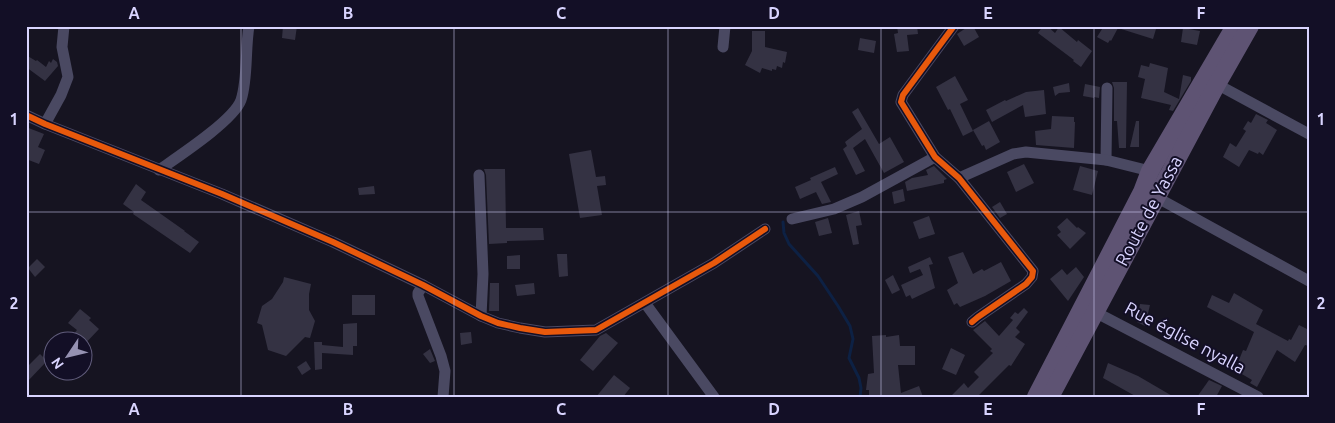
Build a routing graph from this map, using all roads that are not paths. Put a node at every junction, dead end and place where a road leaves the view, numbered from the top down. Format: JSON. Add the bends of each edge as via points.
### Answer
{"nodes":[{"id":1,"x":64,"y":26,"type":"edge"},
{"id":2,"x":249,"y":26,"type":"edge"},
{"id":3,"x":725,"y":26,"type":"edge"},
{"id":4,"x":954,"y":26,"type":"edge"},
{"id":5,"x":1235,"y":26,"type":"edge"},
{"id":6,"x":1250,"y":26,"type":"edge"},
{"id":7,"x":723,"y":47,"type":"dead end"},
{"id":8,"x":1211,"y":81,"type":"junction"},
{"id":9,"x":1107,"y":88,"type":"dead end"},
{"id":10,"x":26,"y":115,"type":"edge"},
{"id":11,"x":45,"y":124,"type":"junction"},
{"id":12,"x":1309,"y":134,"type":"edge"},
{"id":13,"x":935,"y":157,"type":"junction"},
{"id":14,"x":1106,"y":160,"type":"junction"},
{"id":15,"x":160,"y":170,"type":"junction"},
{"id":16,"x":1150,"y":171,"type":"junction"},
{"id":17,"x":479,"y":175,"type":"dead end"},
{"id":18,"x":959,"y":178,"type":"junction"},
{"id":19,"x":1166,"y":178,"type":"junction"},
{"id":20,"x":1156,"y":197,"type":"junction"},
{"id":21,"x":792,"y":219,"type":"dead end"},
{"id":22,"x":765,"y":229,"type":"dead end"},
{"id":23,"x":1309,"y":281,"type":"edge"},
{"id":24,"x":423,"y":285,"type":"junction"},
{"id":25,"x":645,"y":303,"type":"junction"},
{"id":26,"x":1095,"y":312,"type":"junction"},
{"id":27,"x":481,"y":316,"type":"junction"},
{"id":28,"x":972,"y":322,"type":"dead end"},
{"id":29,"x":443,"y":397,"type":"edge"},
{"id":30,"x":714,"y":397,"type":"edge"},
{"id":31,"x":1036,"y":397,"type":"edge"},
{"id":32,"x":1050,"y":397,"type":"edge"},
{"id":33,"x":1258,"y":397,"type":"edge"}],
"edges":[{"from":1,"to":11,"type":"street","via":[[62,47],[68,77]]},
{"from":2,"to":15,"type":"street","via":[[244,88],[235,111]]},
{"from":3,"to":7,"type":"street"},
{"from":4,"to":13,"type":"street","via":[[901,102]]},
{"from":5,"to":8,"type":"main road","name":"Route de Yassa"},
{"from":6,"to":8,"type":"main road","name":"Route de Yassa"},
{"from":8,"to":12,"type":"street"},
{"from":8,"to":16,"type":"main road","name":"Route de Yassa"},
{"from":8,"to":19,"type":"main road","name":"Route de Yassa"},
{"from":9,"to":14,"type":"street"},
{"from":10,"to":11,"type":"street"},
{"from":11,"to":15,"type":"street"},
{"from":13,"to":18,"type":"street"},
{"from":13,"to":21,"type":"street","via":[[862,197],[834,209]]},
{"from":14,"to":16,"type":"street"},
{"from":14,"to":18,"type":"street","via":[[1026,152],[1013,154]]},
{"from":15,"to":24,"type":"street","via":[[324,238]]},
{"from":16,"to":19,"type":"street"},
{"from":16,"to":31,"type":"main road","name":"Route de Yassa"},
{"from":17,"to":27,"type":"street","via":[[483,274]]},
{"from":18,"to":28,"type":"street","via":[[1033,271],[1026,284]]},
{"from":19,"to":20,"type":"main road","name":"Route de Yassa"},
{"from":20,"to":23,"type":"street"},
{"from":20,"to":26,"type":"main road","name":"Route de Yassa"},
{"from":22,"to":25,"type":"street"},
{"from":24,"to":27,"type":"street"},
{"from":24,"to":29,"type":"street","via":[[418,296],[445,371]]},
{"from":25,"to":27,"type":"street","via":[[596,330],[545,332],[498,323]]},
{"from":25,"to":30,"type":"street"},
{"from":26,"to":32,"type":"main road","name":"Route de Yassa"},
{"from":26,"to":33,"type":"street","name":"Rue église nyalla"}]}
